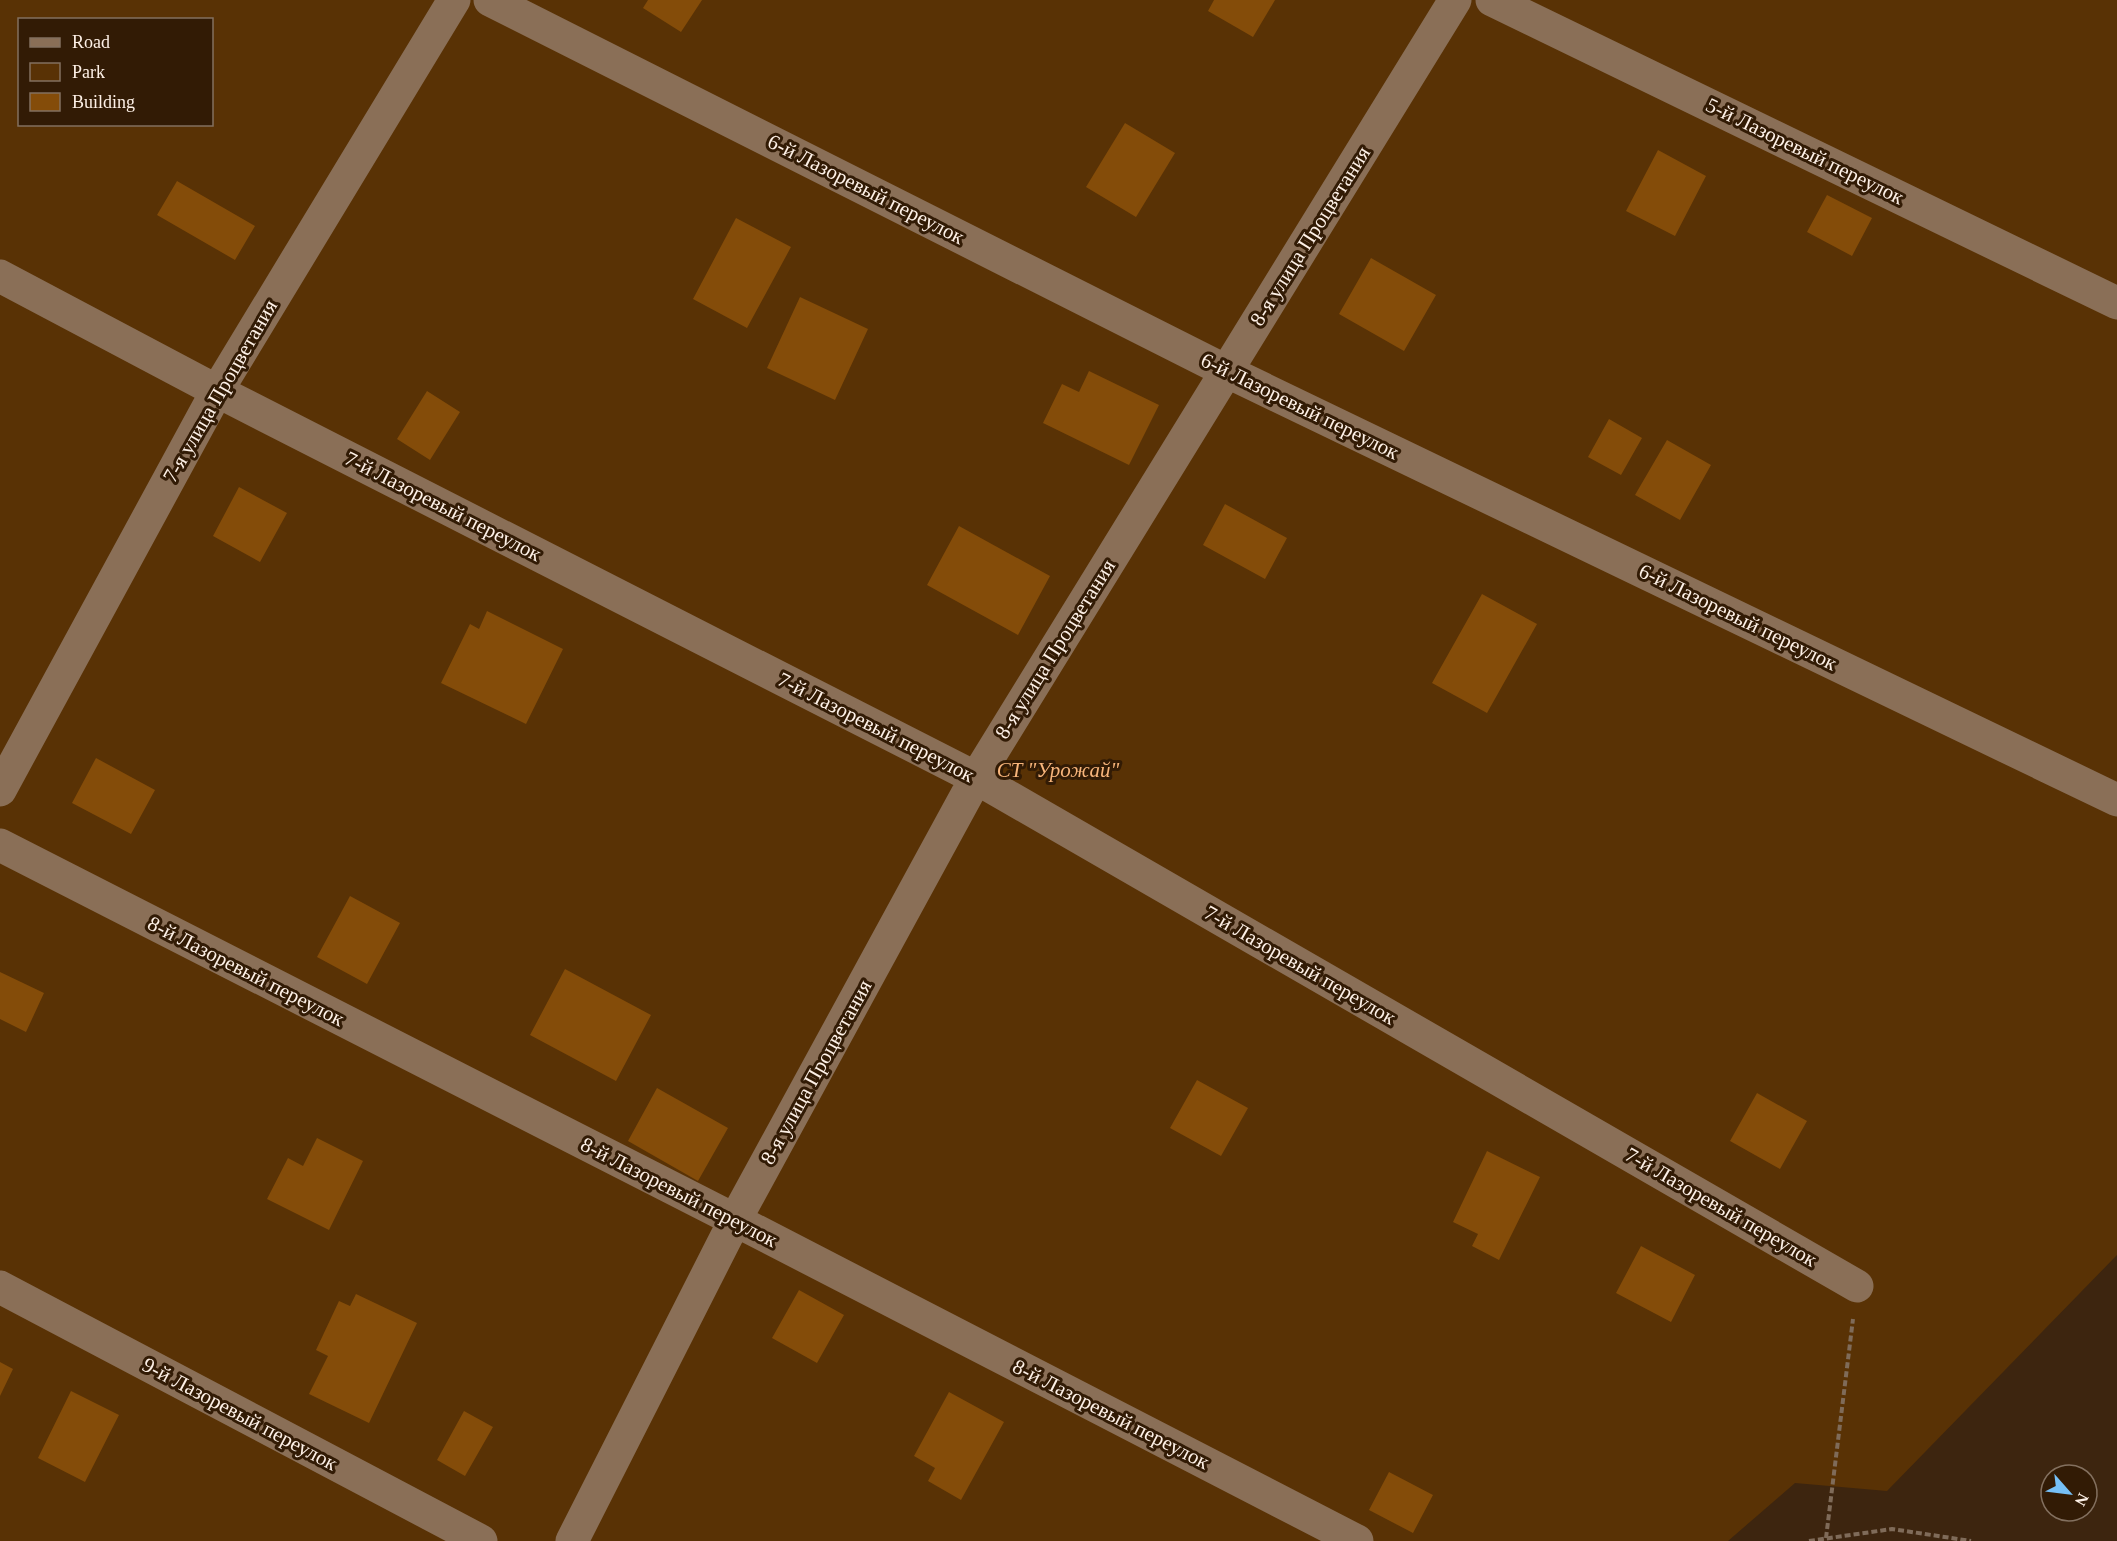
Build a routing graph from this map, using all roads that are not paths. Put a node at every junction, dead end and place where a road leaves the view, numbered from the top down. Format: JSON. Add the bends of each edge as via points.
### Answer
{"nodes":[{"id":1,"x":454,"y":0,"type":"edge"},
{"id":2,"x":490,"y":0,"type":"edge"},
{"id":3,"x":1455,"y":0,"type":"edge"},
{"id":4,"x":1492,"y":0,"type":"edge"},
{"id":5,"x":0,"y":276,"type":"edge"},
{"id":6,"x":2117,"y":303,"type":"edge"},
{"id":7,"x":1226,"y":371,"type":"junction"},
{"id":8,"x":217,"y":391,"type":"junction"},
{"id":9,"x":976,"y":778,"type":"junction"},
{"id":10,"x":0,"y":790,"type":"edge"},
{"id":11,"x":2117,"y":800,"type":"edge"},
{"id":12,"x":0,"y":845,"type":"edge"},
{"id":13,"x":735,"y":1220,"type":"junction"},
{"id":14,"x":1857,"y":1286,"type":"road end"},
{"id":15,"x":0,"y":1287,"type":"edge"},
{"id":16,"x":481,"y":1541,"type":"edge"},
{"id":17,"x":572,"y":1541,"type":"edge"},
{"id":18,"x":1357,"y":1541,"type":"edge"}],
"edges":[{"from":1,"to":8,"type":"lane","name":"7-я улица Процветания"},
{"from":2,"to":7,"type":"lane","name":"6-й Лазоревый переулок"},
{"from":3,"to":7,"type":"lane","name":"8-я улица Процветания"},
{"from":4,"to":6,"type":"lane","name":"5-й Лазоревый переулок"},
{"from":5,"to":8,"type":"lane","name":"7-й Лазоревый переулок"},
{"from":7,"to":9,"type":"lane","name":"8-я улица Процветания"},
{"from":7,"to":11,"type":"lane","name":"6-й Лазоревый переулок"},
{"from":8,"to":9,"type":"lane","name":"7-й Лазоревый переулок"},
{"from":8,"to":10,"type":"lane","name":"7-я улица Процветания"},
{"from":9,"to":13,"type":"lane","name":"8-я улица Процветания"},
{"from":9,"to":14,"type":"lane","name":"7-й Лазоревый переулок"},
{"from":12,"to":13,"type":"lane","name":"8-й Лазоревый переулок"},
{"from":13,"to":17,"type":"lane","name":"8-я улица Процветания"},
{"from":13,"to":18,"type":"lane","name":"8-й Лазоревый переулок"},
{"from":15,"to":16,"type":"lane","name":"9-й Лазоревый переулок"}]}
